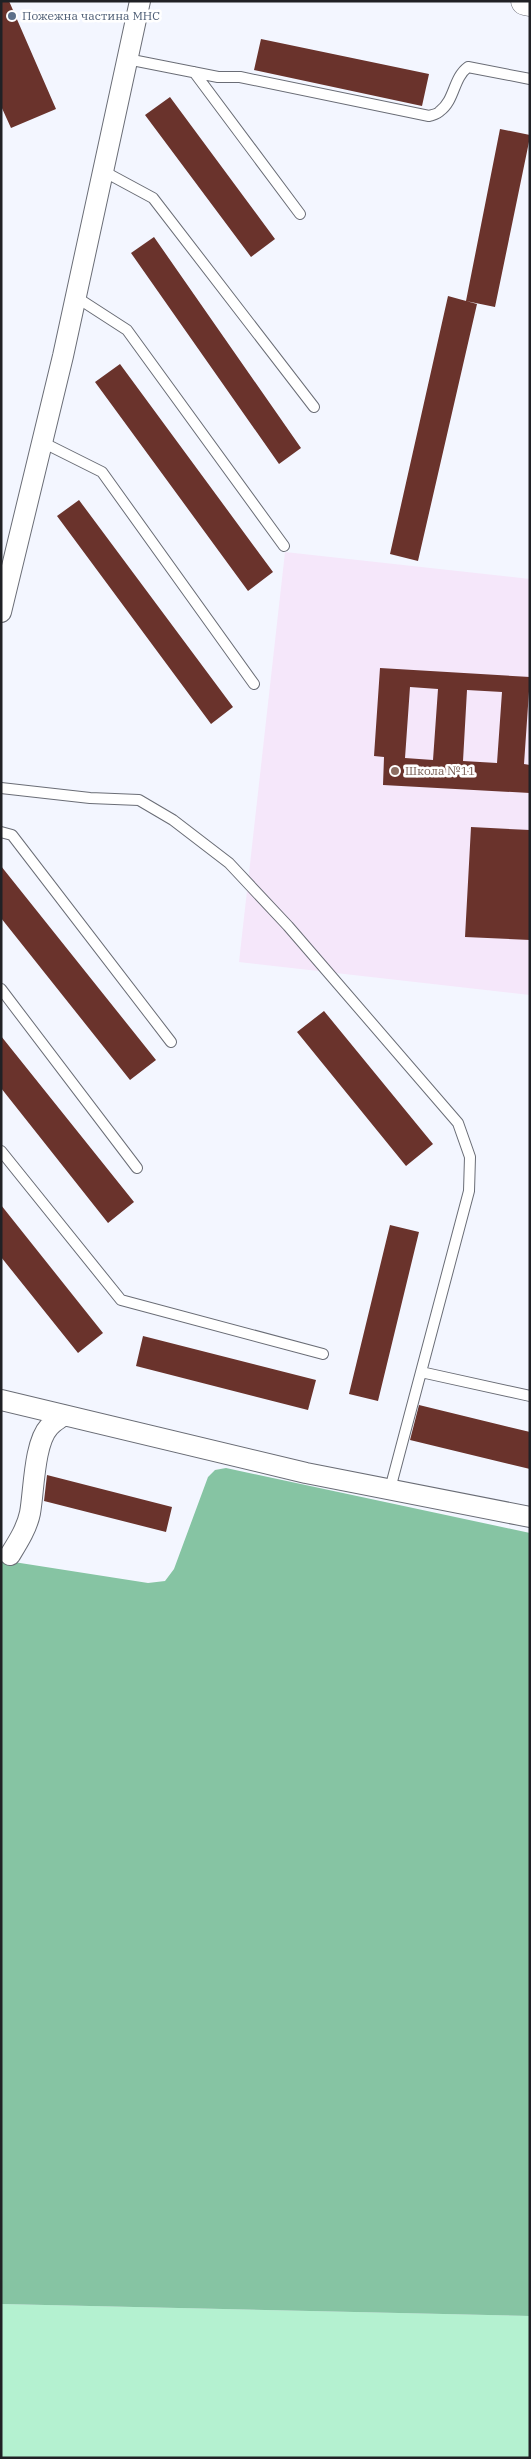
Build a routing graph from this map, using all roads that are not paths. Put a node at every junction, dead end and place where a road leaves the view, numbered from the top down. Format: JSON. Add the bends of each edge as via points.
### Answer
{"nodes":[{"id":1,"x":140,"y":1,"type":"edge"},
{"id":2,"x":525,"y":1,"type":"edge"},
{"id":3,"x":530,"y":2,"type":"edge"},
{"id":4,"x":127,"y":59,"type":"junction"},
{"id":5,"x":194,"y":72,"type":"junction"},
{"id":6,"x":530,"y":78,"type":"edge"},
{"id":7,"x":103,"y":171,"type":"junction"},
{"id":8,"x":300,"y":214,"type":"dead end"},
{"id":9,"x":76,"y":297,"type":"junction"},
{"id":10,"x":314,"y":407,"type":"dead end"},
{"id":11,"x":42,"y":442,"type":"junction"},
{"id":12,"x":284,"y":546,"type":"dead end"},
{"id":13,"x":1,"y":612,"type":"edge"},
{"id":14,"x":254,"y":684,"type":"dead end"},
{"id":15,"x":1,"y":788,"type":"edge"},
{"id":16,"x":1,"y":832,"type":"edge"},
{"id":17,"x":1,"y":990,"type":"edge"},
{"id":18,"x":171,"y":1042,"type":"dead end"},
{"id":19,"x":1,"y":1151,"type":"edge"},
{"id":20,"x":137,"y":1168,"type":"dead end"},
{"id":21,"x":323,"y":1354,"type":"dead end"},
{"id":22,"x":421,"y":1372,"type":"junction"},
{"id":23,"x":530,"y":1396,"type":"edge"},
{"id":24,"x":1,"y":1400,"type":"edge"},
{"id":25,"x":64,"y":1415,"type":"junction"},
{"id":26,"x":390,"y":1490,"type":"junction"},
{"id":27,"x":530,"y":1517,"type":"edge"},
{"id":28,"x":10,"y":1555,"type":"dead end"}],
"edges":[{"from":1,"to":4,"type":"street"},
{"from":2,"to":3,"type":"street"},
{"from":4,"to":5,"type":"lane"},
{"from":4,"to":7,"type":"street"},
{"from":5,"to":6,"type":"lane","via":[[240,77],[429,116],[441,112],[460,73],[468,67]]},
{"from":5,"to":8,"type":"lane"},
{"from":7,"to":9,"type":"street"},
{"from":7,"to":10,"type":"lane","via":[[153,198]]},
{"from":9,"to":11,"type":"street"},
{"from":9,"to":12,"type":"lane","via":[[127,330]]},
{"from":11,"to":13,"type":"street"},
{"from":11,"to":14,"type":"lane","via":[[102,472]]},
{"from":15,"to":22,"type":"lane","via":[[139,800],[173,820],[230,863],[458,1123],[470,1157],[469,1191]]},
{"from":16,"to":18,"type":"lane","via":[[12,835]]},
{"from":17,"to":20,"type":"lane"},
{"from":19,"to":21,"type":"lane","via":[[121,1300]]},
{"from":22,"to":23,"type":"lane"},
{"from":22,"to":26,"type":"lane"},
{"from":24,"to":25,"type":"street"},
{"from":25,"to":26,"type":"street"},
{"from":25,"to":28,"type":"street","via":[[49,1426],[43,1436],[30,1514]]},
{"from":26,"to":27,"type":"street"}]}
